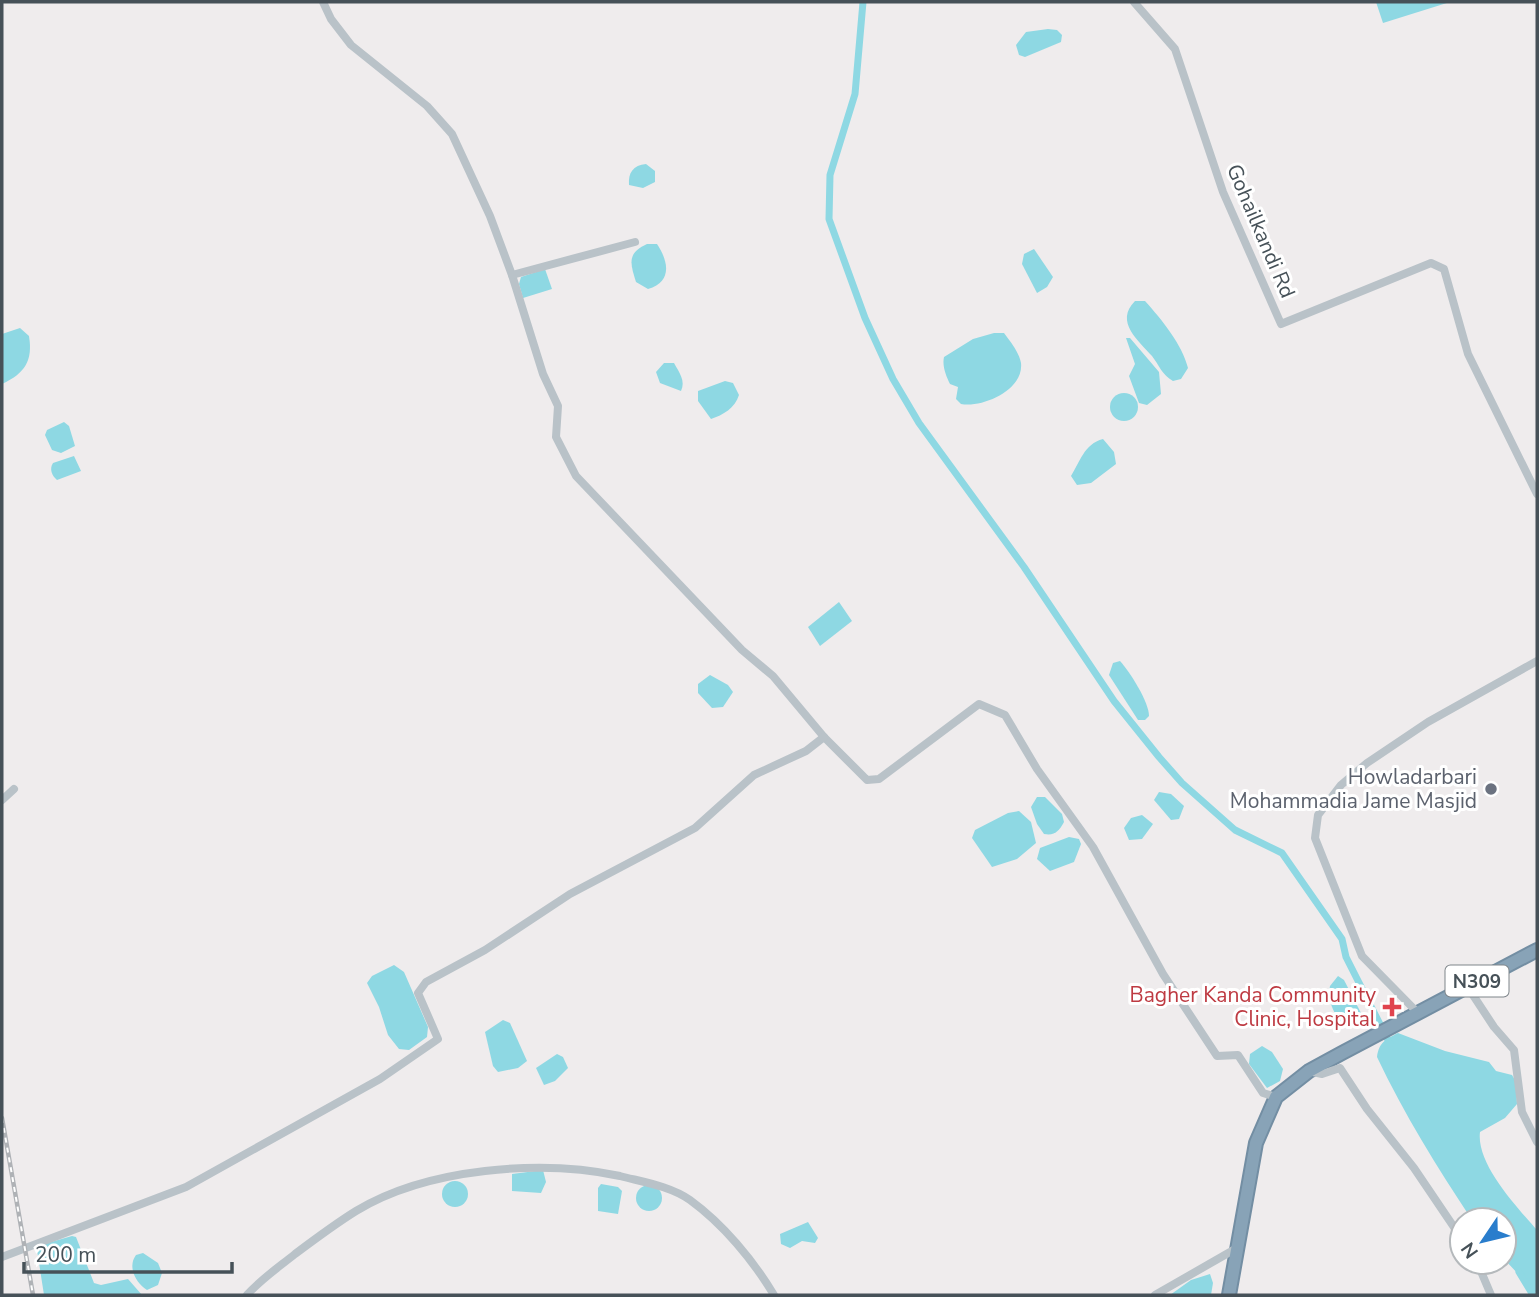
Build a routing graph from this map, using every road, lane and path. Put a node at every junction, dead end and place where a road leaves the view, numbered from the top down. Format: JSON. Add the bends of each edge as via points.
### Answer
{"nodes":[{"id":1,"x":323,"y":2,"type":"edge"},
{"id":2,"x":1134,"y":2,"type":"edge"},
{"id":3,"x":635,"y":242,"type":"dead end"},
{"id":4,"x":512,"y":275,"type":"junction"},
{"id":5,"x":1537,"y":494,"type":"edge"},
{"id":6,"x":1537,"y":661,"type":"edge"},
{"id":7,"x":824,"y":737,"type":"junction"},
{"id":8,"x":14,"y":789,"type":"dead end"},
{"id":9,"x":2,"y":800,"type":"edge"},
{"id":10,"x":1537,"y":950,"type":"edge"},
{"id":11,"x":1467,"y":986,"type":"junction"},
{"id":12,"x":1417,"y":1012,"type":"junction"},
{"id":13,"x":1309,"y":1071,"type":"junction"},
{"id":14,"x":1276,"y":1097,"type":"junction"},
{"id":15,"x":1537,"y":1142,"type":"edge"},
{"id":16,"x":1448,"y":1219,"type":"edge"},
{"id":17,"x":1237,"y":1248,"type":"junction"},
{"id":18,"x":2,"y":1257,"type":"edge"},
{"id":19,"x":1482,"y":1276,"type":"edge"},
{"id":20,"x":247,"y":1295,"type":"edge"},
{"id":21,"x":774,"y":1295,"type":"edge"},
{"id":22,"x":1154,"y":1295,"type":"edge"},
{"id":23,"x":1229,"y":1295,"type":"edge"},
{"id":24,"x":1491,"y":1295,"type":"edge"}],
"edges":[{"from":1,"to":4,"type":"street","via":[[351,45],[427,106],[452,134]]},
{"from":2,"to":5,"type":"street","name":"Gohailkandi Rd","via":[[1175,49],[1223,192],[1281,324],[1431,262],[1444,269],[1468,354]]},
{"from":3,"to":4,"type":"street"},
{"from":4,"to":7,"type":"street","via":[[543,374],[558,406],[556,437],[576,476],[742,650],[773,676]]},
{"from":6,"to":12,"type":"street","via":[[1428,722],[1367,763],[1341,785],[1318,815],[1315,838],[1362,956]]},
{"from":7,"to":14,"type":"street","via":[[871,781],[979,704],[1005,715],[1093,847],[1195,1025],[1217,1056],[1238,1055],[1263,1093]]},
{"from":7,"to":18,"type":"street","via":[[806,751],[754,775],[695,828],[570,894],[426,982],[418,993],[438,1039],[380,1079],[187,1187]]},
{"from":8,"to":9,"type":"street"},
{"from":10,"to":11,"type":"highway","number":"N309"},
{"from":11,"to":12,"type":"highway","number":"N309"},
{"from":11,"to":15,"type":"street","via":[[1514,1050],[1522,1112]]},
{"from":12,"to":13,"type":"highway"},
{"from":13,"to":14,"type":"highway"},
{"from":13,"to":16,"type":"street","via":[[1322,1074],[1340,1068]]},
{"from":14,"to":17,"type":"highway","via":[[1256,1143]]},
{"from":17,"to":22,"type":"street"},
{"from":17,"to":23,"type":"highway"},
{"from":19,"to":24,"type":"street"},
{"from":20,"to":21,"type":"street","via":[[307,1245],[358,1210],[390,1195],[475,1172],[544,1166],[654,1184],[689,1200],[757,1266]]}]}
